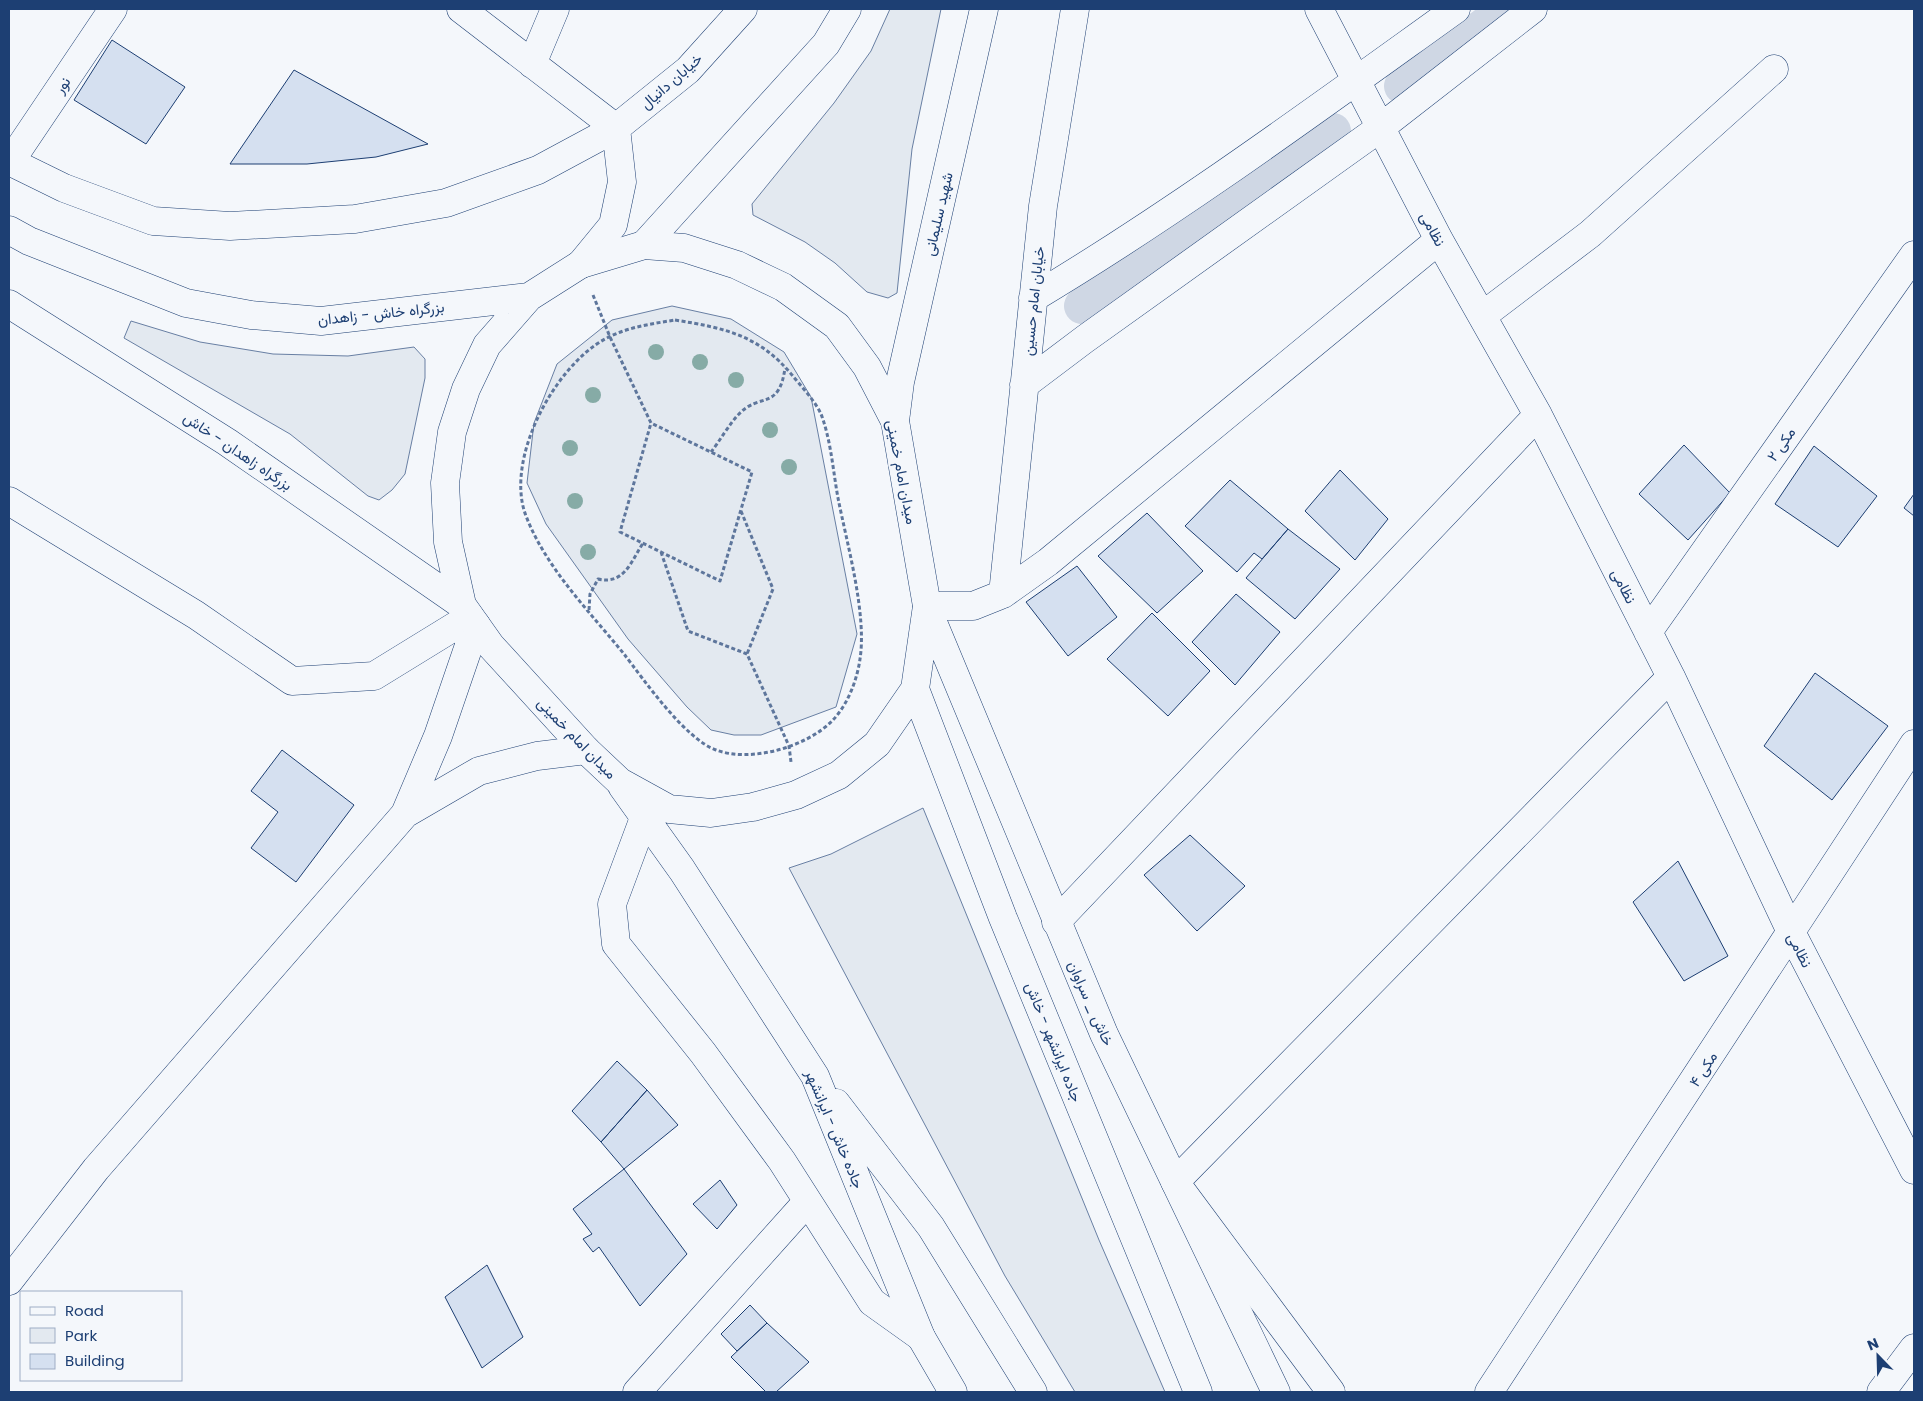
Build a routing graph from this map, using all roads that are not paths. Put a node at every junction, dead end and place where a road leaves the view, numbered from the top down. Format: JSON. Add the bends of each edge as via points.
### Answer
{"nodes":[{"id":1,"x":113,"y":9,"type":"edge"},
{"id":2,"x":462,"y":9,"type":"edge"},
{"id":3,"x":555,"y":9,"type":"edge"},
{"id":4,"x":743,"y":9,"type":"edge"},
{"id":5,"x":847,"y":9,"type":"edge"},
{"id":6,"x":984,"y":9,"type":"edge"},
{"id":7,"x":1075,"y":9,"type":"edge"},
{"id":8,"x":1319,"y":9,"type":"edge"},
{"id":9,"x":1456,"y":9,"type":"edge"},
{"id":10,"x":1533,"y":9,"type":"edge"},
{"id":11,"x":532,"y":64,"type":"junction"},
{"id":12,"x":1774,"y":69,"type":"dead end"},
{"id":13,"x":1356,"y":81,"type":"junction"},
{"id":14,"x":616,"y":128,"type":"junction"},
{"id":15,"x":1380,"y":128,"type":"junction"},
{"id":16,"x":9,"y":161,"type":"edge"},
{"id":17,"x":9,"y":230,"type":"edge"},
{"id":18,"x":1439,"y":240,"type":"junction"},
{"id":19,"x":644,"y":245,"type":"junction"},
{"id":20,"x":1914,"y":255,"type":"edge"},
{"id":21,"x":581,"y":264,"type":"junction"},
{"id":22,"x":529,"y":298,"type":"junction"},
{"id":23,"x":1033,"y":298,"type":"junction"},
{"id":24,"x":9,"y":304,"type":"edge"},
{"id":25,"x":1482,"y":316,"type":"junction"},
{"id":26,"x":1024,"y":385,"type":"junction"},
{"id":27,"x":1538,"y":415,"type":"junction"},
{"id":28,"x":895,"y":420,"type":"junction"},
{"id":29,"x":9,"y":501,"type":"edge"},
{"id":30,"x":1003,"y":594,"type":"junction"},
{"id":31,"x":927,"y":606,"type":"junction"},
{"id":32,"x":469,"y":616,"type":"junction"},
{"id":33,"x":1648,"y":632,"type":"junction"},
{"id":34,"x":1671,"y":677,"type":"junction"},
{"id":35,"x":914,"y":689,"type":"junction"},
{"id":36,"x":1914,"y":744,"type":"edge"},
{"id":37,"x":586,"y":750,"type":"junction"},
{"id":38,"x":620,"y":782,"type":"junction"},
{"id":39,"x":405,"y":814,"type":"junction"},
{"id":40,"x":644,"y":818,"type":"junction"},
{"id":41,"x":1056,"y":922,"type":"junction"},
{"id":42,"x":1792,"y":934,"type":"junction"},
{"id":43,"x":815,"y":1076,"type":"junction"},
{"id":44,"x":1914,"y":1170,"type":"edge"},
{"id":45,"x":1175,"y":1182,"type":"junction"},
{"id":46,"x":807,"y":1202,"type":"junction"},
{"id":47,"x":9,"y":1281,"type":"edge"},
{"id":48,"x":922,"y":1337,"type":"junction"},
{"id":49,"x":1914,"y":1348,"type":"edge"},
{"id":50,"x":637,"y":1392,"type":"edge"},
{"id":51,"x":953,"y":1392,"type":"edge"},
{"id":52,"x":1033,"y":1392,"type":"edge"},
{"id":53,"x":1198,"y":1392,"type":"edge"},
{"id":54,"x":1276,"y":1392,"type":"edge"},
{"id":55,"x":1331,"y":1392,"type":"edge"},
{"id":56,"x":1489,"y":1392,"type":"edge"},
{"id":57,"x":1881,"y":1392,"type":"edge"}],
"edges":[{"from":1,"to":16,"type":"main road","name":"نور"},
{"from":2,"to":11,"type":"main road"},
{"from":3,"to":11,"type":"main road"},
{"from":4,"to":14,"type":"main road","name":"خیابان دانیال","via":[[688,70]]},
{"from":5,"to":19,"type":"main road","via":[[826,44]]},
{"from":6,"to":28,"type":"main road","name":"شهید سلیمانی","via":[[900,382]]},
{"from":7,"to":23,"type":"main road","name":"خیابان امام حسین","via":[[1043,206]]},
{"from":8,"to":13,"type":"main road","name":"نظامی"},
{"from":9,"to":13,"type":"main road"},
{"from":10,"to":15,"type":"main road"},
{"from":11,"to":14,"type":"main road"},
{"from":12,"to":25,"type":"main road","via":[[1590,234]]},
{"from":13,"to":15,"type":"main road","name":"نظامی"},
{"from":13,"to":23,"type":"main road","via":[[1098,259]]},
{"from":14,"to":16,"type":"main road","name":"خیابان دانیال","via":[[538,170],[446,203],[355,219],[230,226],[153,221],[64,188]]},
{"from":14,"to":21,"type":"main road","via":[[622,182],[613,225]]},
{"from":15,"to":18,"type":"main road","name":"نظامی"},
{"from":15,"to":26,"type":"main road"},
{"from":17,"to":22,"type":"main road","name":"بزرگراه خاش - زاهدان","via":[[186,303],[251,315],[321,321]]},
{"from":18,"to":25,"type":"main road","name":"نظامی"},
{"from":18,"to":30,"type":"main road","via":[[1048,562]]},
{"from":19,"to":21,"type":"main road","name":"میدان امام خمینی"},
{"from":19,"to":28,"type":"main road","name":"میدان امام خمینی","via":[[684,248],[737,265],[783,287],[837,326],[867,367]]},
{"from":20,"to":33,"type":"main road","name":"مکی ۲"},
{"from":21,"to":22,"type":"main road","name":"میدان امام خمینی"},
{"from":22,"to":32,"type":"main road","name":"میدان امام خمینی","via":[[487,345],[466,389],[452,432],[445,483],[448,542]]},
{"from":23,"to":26,"type":"main road","name":"خیابان امام حسین"},
{"from":24,"to":32,"type":"main road","name":"بزرگراه زاهدان - خاش","via":[[227,442]]},
{"from":25,"to":27,"type":"main road","name":"نظامی"},
{"from":26,"to":30,"type":"main road","name":"خیابان امام حسین"},
{"from":27,"to":33,"type":"main road","name":"نظامی"},
{"from":27,"to":41,"type":"main road"},
{"from":28,"to":31,"type":"main road","name":"میدان امام خمینی"},
{"from":29,"to":32,"type":"main road","via":[[196,615],[292,681],[374,676]]},
{"from":30,"to":31,"type":"main road","via":[[973,606]]},
{"from":31,"to":35,"type":"main road","name":"میدان امام خمینی"},
{"from":31,"to":41,"type":"main road","name":"خاش _ سراوان"},
{"from":32,"to":37,"type":"main road","name":"میدان امام خمینی","via":[[491,646]]},
{"from":32,"to":39,"type":"main road","via":[[438,736]]},
{"from":33,"to":34,"type":"main road","name":"نظامی"},
{"from":34,"to":42,"type":"main road","name":"نظامی"},
{"from":34,"to":45,"type":"main road"},
{"from":35,"to":38,"type":"main road","name":"میدان امام خمینی","via":[[877,744],[839,775],[796,795],[753,807],[711,813],[669,809]]},
{"from":35,"to":53,"type":"main road","name":"جاده ایرانشهر - خاش","via":[[1003,918]]},
{"from":36,"to":42,"type":"main road","name":"مکی ۴"},
{"from":37,"to":38,"type":"main road","name":"میدان امام خمینی"},
{"from":37,"to":39,"type":"main road","via":[[537,756],[479,771]]},
{"from":38,"to":40,"type":"main road","name":"جاده خاش - ایرانشهر"},
{"from":39,"to":47,"type":"main road","via":[[96,1169]]},
{"from":40,"to":43,"type":"main road","name":"جاده خاش - ایرانشهر","via":[[682,870]]},
{"from":40,"to":46,"type":"main road","via":[[612,904],[616,944],[703,1053],[782,1161]]},
{"from":41,"to":45,"type":"main road","name":"خاش _ سراوان","via":[[1104,1034]]},
{"from":42,"to":44,"type":"main road","name":"نظامی"},
{"from":42,"to":56,"type":"main road","name":"مکی ۴"},
{"from":43,"to":48,"type":"main road","name":"جاده خاش - ایرانشهر"},
{"from":43,"to":52,"type":"main road","via":[[931,1227]]},
{"from":45,"to":54,"type":"main road","name":"خاش _ سراوان"},
{"from":45,"to":55,"type":"main road"},
{"from":46,"to":48,"type":"main road","via":[[872,1302]]},
{"from":46,"to":50,"type":"main road"},
{"from":48,"to":51,"type":"main road","name":"جاده خاش - ایرانشهر"},
{"from":49,"to":57,"type":"main road"}]}
